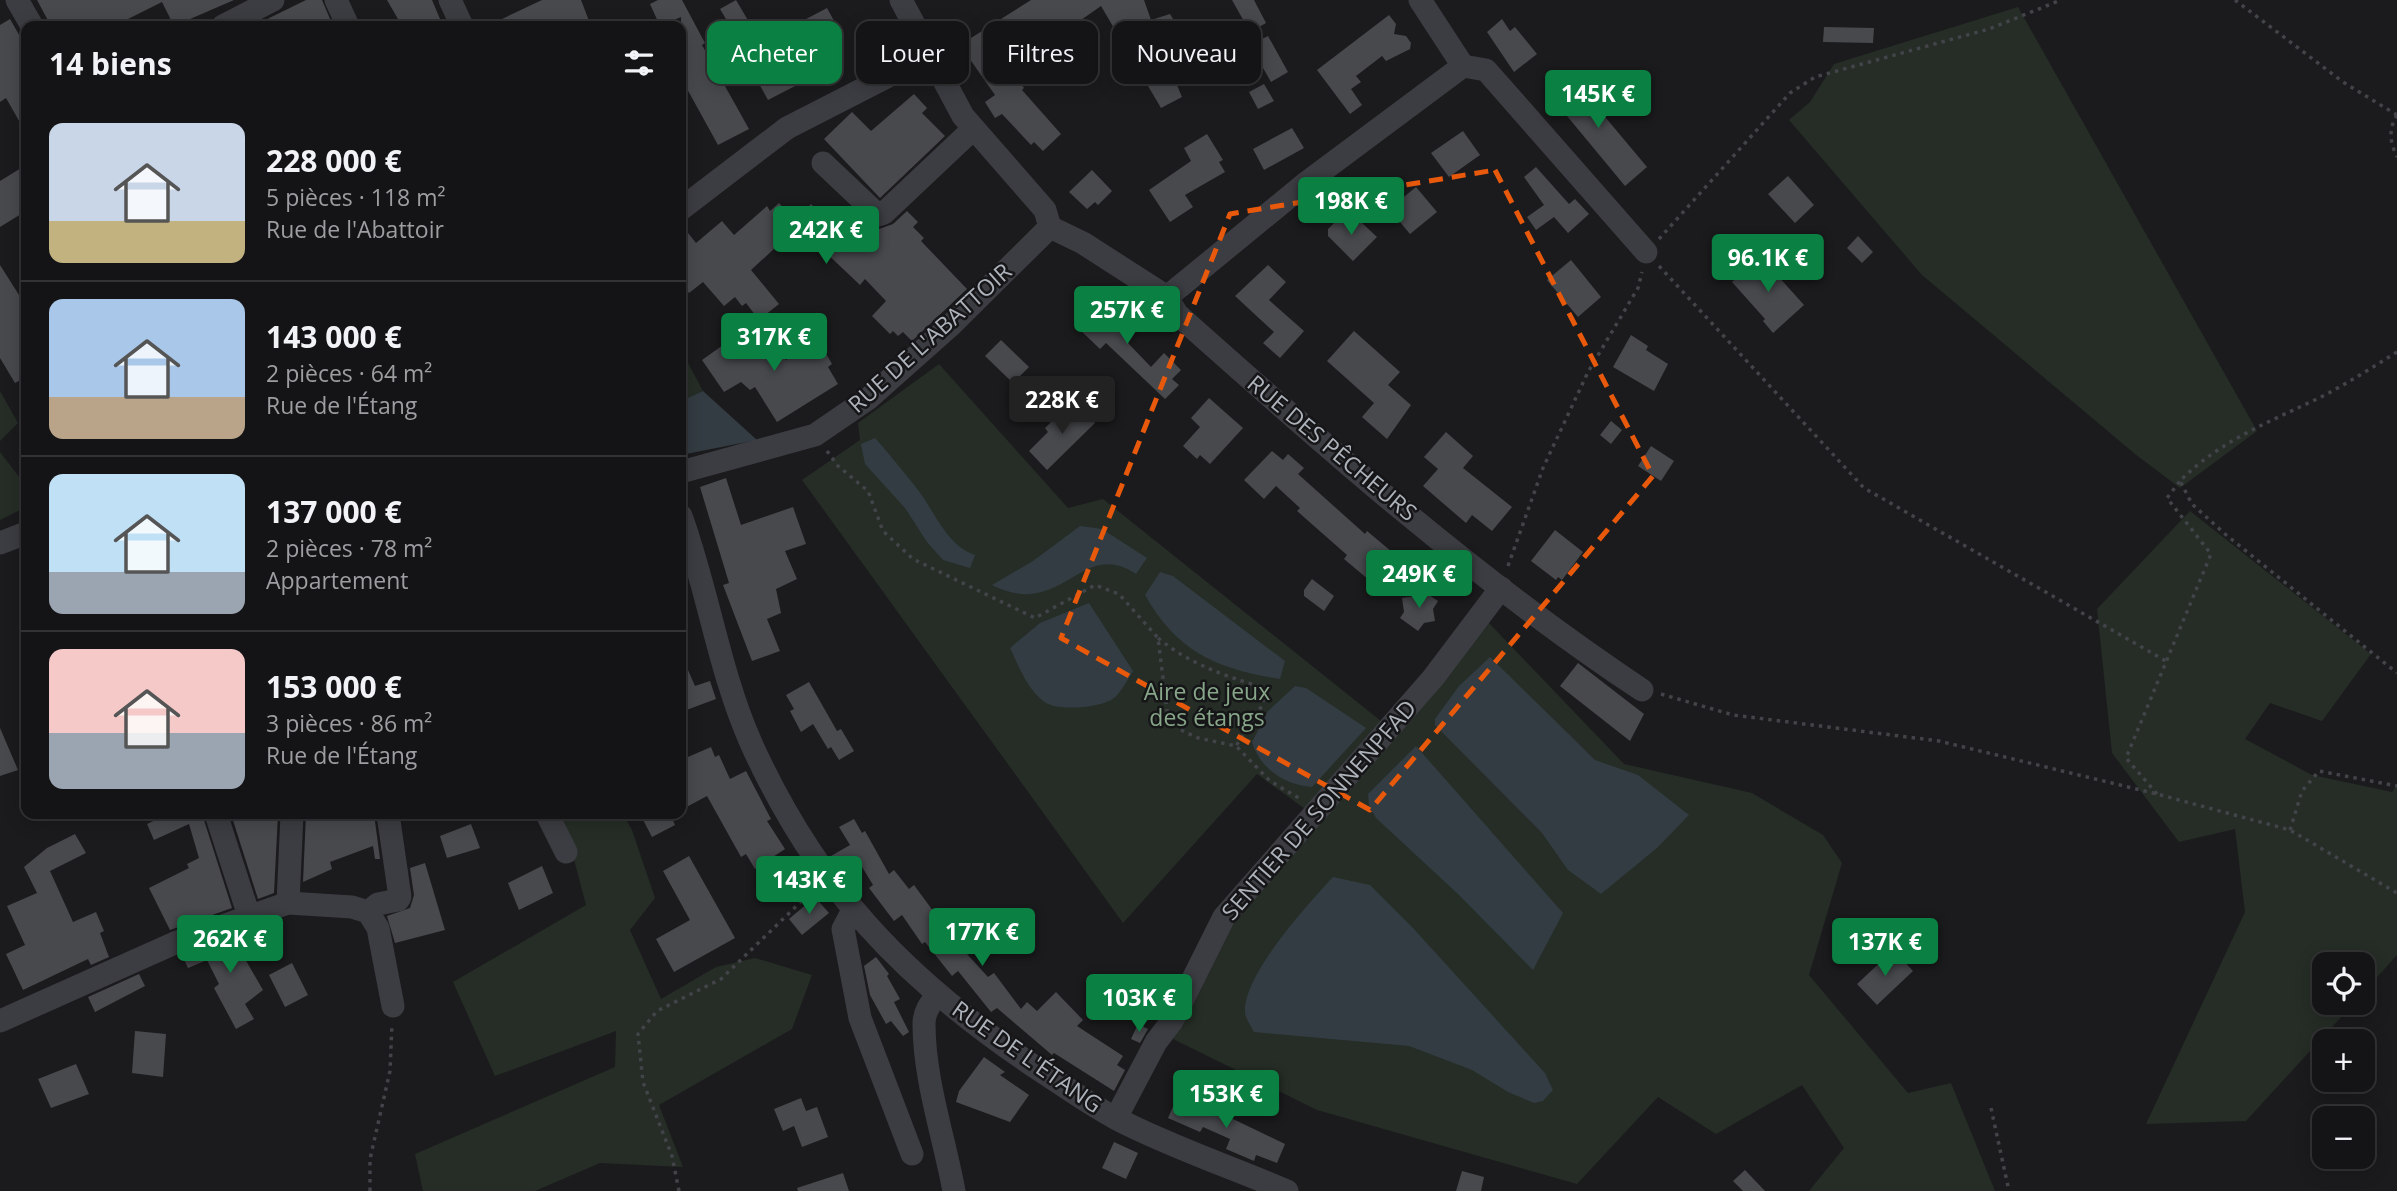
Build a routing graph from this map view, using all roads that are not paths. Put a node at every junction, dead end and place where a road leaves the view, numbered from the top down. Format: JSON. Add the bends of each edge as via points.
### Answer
{"nodes":[{"id":1,"x":18,"y":0,"type":"edge"},
{"id":2,"x":273,"y":0,"type":"edge"},
{"id":3,"x":336,"y":0,"type":"edge"},
{"id":4,"x":450,"y":0,"type":"edge"},
{"id":5,"x":901,"y":0,"type":"edge"},
{"id":6,"x":1420,"y":0,"type":"edge"},
{"id":7,"x":29,"y":21,"type":"edge"},
{"id":8,"x":233,"y":21,"type":"edge"},
{"id":9,"x":346,"y":21,"type":"edge"},
{"id":10,"x":460,"y":21,"type":"edge"},
{"id":11,"x":912,"y":21,"type":"edge"},
{"id":12,"x":1463,"y":66,"type":"junction"},
{"id":13,"x":869,"y":84,"type":"edge"},
{"id":14,"x":947,"y":84,"type":"edge"},
{"id":15,"x":972,"y":130,"type":"junction"},
{"id":16,"x":823,"y":163,"type":"dead end"},
{"id":17,"x":686,"y":205,"type":"edge"},
{"id":18,"x":1050,"y":227,"type":"junction"},
{"id":19,"x":1646,"y":252,"type":"road end"},
{"id":20,"x":1167,"y":297,"type":"junction"},
{"id":21,"x":686,"y":471,"type":"edge"},
{"id":22,"x":21,"y":535,"type":"edge"},
{"id":23,"x":0,"y":542,"type":"edge"},
{"id":24,"x":687,"y":549,"type":"edge"},
{"id":25,"x":1501,"y":588,"type":"junction"},
{"id":26,"x":1642,"y":690,"type":"road end"},
{"id":27,"x":218,"y":819,"type":"edge"},
{"id":28,"x":292,"y":819,"type":"edge"},
{"id":29,"x":389,"y":819,"type":"edge"},
{"id":30,"x":550,"y":819,"type":"edge"},
{"id":31,"x":566,"y":852,"type":"dead end"},
{"id":32,"x":288,"y":903,"type":"junction"},
{"id":33,"x":853,"y":910,"type":"junction"},
{"id":34,"x":368,"y":912,"type":"junction"},
{"id":35,"x":249,"y":916,"type":"junction"},
{"id":36,"x":937,"y":995,"type":"junction"},
{"id":37,"x":393,"y":1006,"type":"road end"},
{"id":38,"x":0,"y":1021,"type":"edge"},
{"id":39,"x":1116,"y":1118,"type":"junction"},
{"id":40,"x":912,"y":1154,"type":"dead end"},
{"id":41,"x":954,"y":1191,"type":"edge"},
{"id":42,"x":1287,"y":1191,"type":"edge"}],
"edges":[{"from":1,"to":7,"type":"street"},
{"from":2,"to":8,"type":"street"},
{"from":3,"to":9,"type":"street"},
{"from":4,"to":10,"type":"street"},
{"from":5,"to":11,"type":"street"},
{"from":6,"to":12,"type":"street"},
{"from":12,"to":19,"type":"street","via":[[1486,70]]},
{"from":12,"to":20,"type":"street","via":[[1306,183]]},
{"from":13,"to":17,"type":"street","via":[[810,113]]},
{"from":14,"to":15,"type":"street"},
{"from":15,"to":16,"type":"street","via":[[878,215]]},
{"from":15,"to":18,"type":"street","via":[[1045,210]]},
{"from":18,"to":20,"type":"street","name":"RUE DES PÊCHEURS"},
{"from":18,"to":21,"type":"street","name":"RUE DE L'ABATTOIR","via":[[900,371],[815,435]]},
{"from":20,"to":25,"type":"street","name":"RUE DES PÊCHEURS","via":[[1177,314],[1237,368]]},
{"from":22,"to":23,"type":"street"},
{"from":24,"to":33,"type":"street","name":"RUE DE L'ÉTANG","via":[[751,743],[826,877]]},
{"from":25,"to":26,"type":"street","name":"RUE DES PÊCHEURS"},
{"from":25,"to":39,"type":"street","name":"SENTIER DE SONNENPFAD","via":[[1433,678],[1224,917]]},
{"from":27,"to":35,"type":"street"},
{"from":28,"to":32,"type":"street"},
{"from":29,"to":34,"type":"street","via":[[400,897]]},
{"from":30,"to":31,"type":"street"},
{"from":32,"to":34,"type":"street"},
{"from":32,"to":35,"type":"street"},
{"from":33,"to":36,"type":"street","name":"RUE DE L'ÉTANG"},
{"from":33,"to":40,"type":"street","via":[[843,929],[860,1018]]},
{"from":34,"to":37,"type":"street","via":[[377,928]]},
{"from":35,"to":38,"type":"street","via":[[177,942]]},
{"from":36,"to":39,"type":"street","name":"RUE DE L'ÉTANG","via":[[1005,1047]]},
{"from":36,"to":41,"type":"street","via":[[924,1022]]},
{"from":39,"to":42,"type":"street","name":"RUE DE L'ÉTANG"}]}
